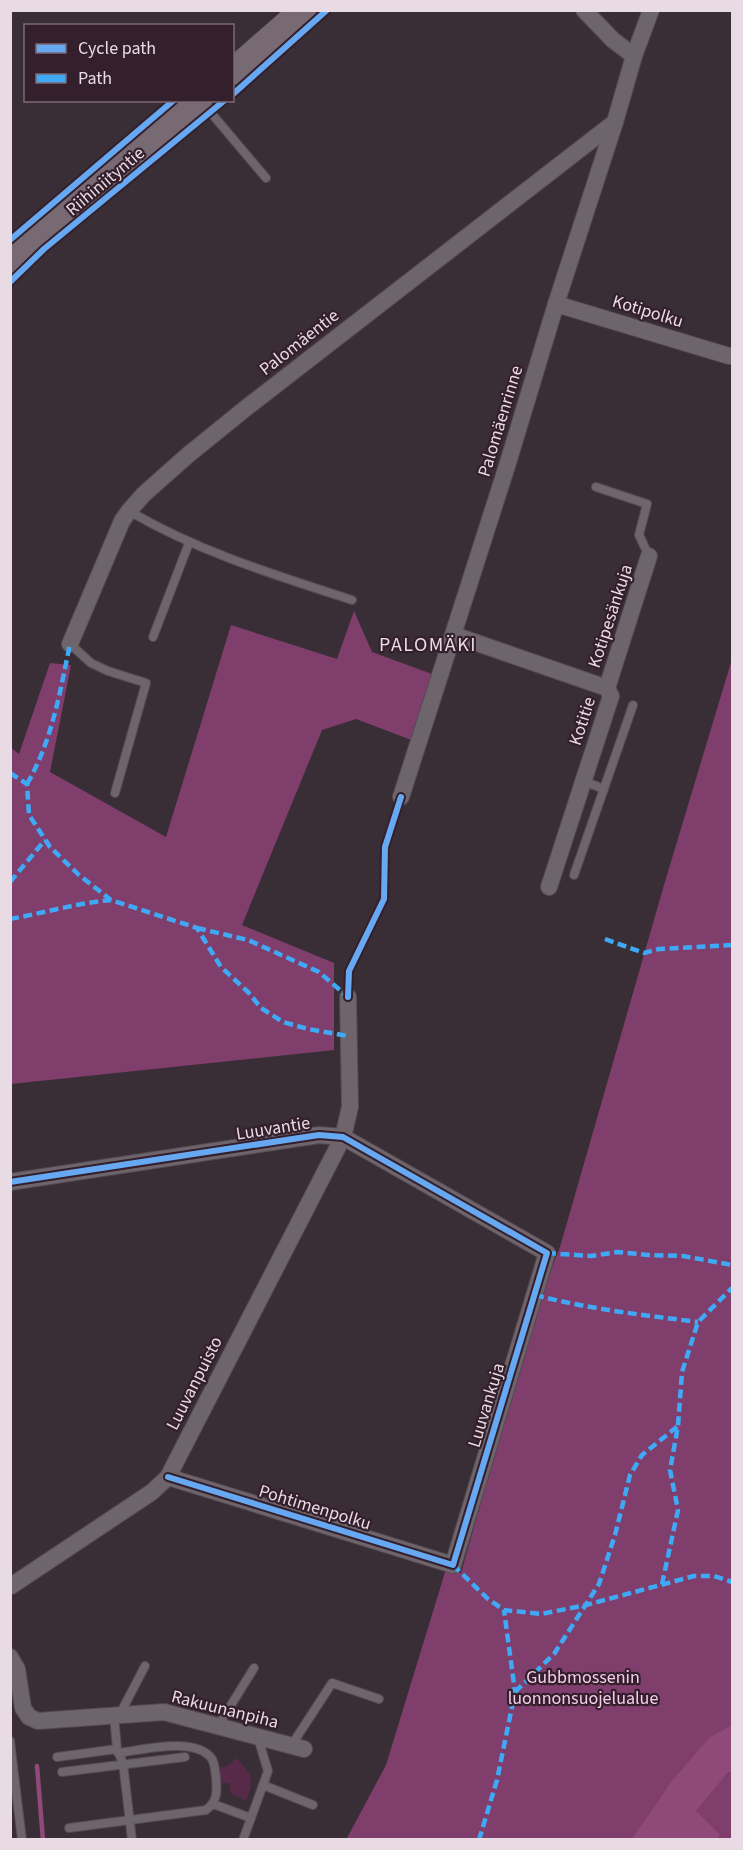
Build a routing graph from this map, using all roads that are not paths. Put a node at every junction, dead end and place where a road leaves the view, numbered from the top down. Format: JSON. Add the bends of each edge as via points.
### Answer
{"nodes":[{"id":1,"x":584,"y":10,"type":"edge"},
{"id":2,"x":651,"y":10,"type":"edge"},
{"id":3,"x":298,"y":12,"type":"edge"},
{"id":4,"x":634,"y":56,"type":"junction"},
{"id":5,"x":234,"y":70,"type":"edge"},
{"id":6,"x":198,"y":102,"type":"edge"},
{"id":7,"x":202,"y":102,"type":"edge"},
{"id":8,"x":615,"y":122,"type":"junction"},
{"id":9,"x":266,"y":177,"type":"dead end"},
{"id":10,"x":10,"y":262,"type":"edge"},
{"id":11,"x":556,"y":304,"type":"junction"},
{"id":12,"x":729,"y":356,"type":"dead end"},
{"id":13,"x":596,"y":487,"type":"dead end"},
{"id":14,"x":129,"y":511,"type":"junction"},
{"id":15,"x":189,"y":543,"type":"junction"},
{"id":16,"x":649,"y":556,"type":"joint"},
{"id":17,"x":352,"y":600,"type":"dead end"},
{"id":18,"x":454,"y":635,"type":"junction"},
{"id":19,"x":153,"y":637,"type":"dead end"},
{"id":20,"x":70,"y":644,"type":"joint"},
{"id":21,"x":607,"y":688,"type":"junction"},
{"id":22,"x":633,"y":705,"type":"dead end"},
{"id":23,"x":583,"y":781,"type":"junction"},
{"id":24,"x":604,"y":789,"type":"junction"},
{"id":25,"x":115,"y":793,"type":"dead end"},
{"id":26,"x":401,"y":797,"type":"dead end"},
{"id":27,"x":574,"y":875,"type":"dead end"},
{"id":28,"x":549,"y":888,"type":"dead end"},
{"id":29,"x":348,"y":997,"type":"dead end"},
{"id":30,"x":343,"y":1137,"type":"junction"},
{"id":31,"x":10,"y":1182,"type":"edge"},
{"id":32,"x":548,"y":1253,"type":"joint"},
{"id":33,"x":168,"y":1477,"type":"junction"},
{"id":34,"x":453,"y":1565,"type":"joint"},
{"id":35,"x":11,"y":1585,"type":"edge"},
{"id":36,"x":10,"y":1657,"type":"edge"},
{"id":37,"x":145,"y":1666,"type":"dead end"},
{"id":38,"x":254,"y":1668,"type":"dead end"},
{"id":39,"x":379,"y":1699,"type":"dead end"},
{"id":40,"x":117,"y":1714,"type":"junction"},
{"id":41,"x":218,"y":1726,"type":"junction"},
{"id":42,"x":258,"y":1738,"type":"junction"},
{"id":43,"x":10,"y":1741,"type":"edge"},
{"id":44,"x":297,"y":1748,"type":"joint"},
{"id":45,"x":118,"y":1751,"type":"junction"},
{"id":46,"x":57,"y":1757,"type":"dead end"},
{"id":47,"x":185,"y":1757,"type":"dead end"},
{"id":48,"x":123,"y":1763,"type":"junction"},
{"id":49,"x":62,"y":1772,"type":"dead end"},
{"id":50,"x":263,"y":1785,"type":"junction"},
{"id":51,"x":14,"y":1793,"type":"edge"},
{"id":52,"x":213,"y":1804,"type":"junction"},
{"id":53,"x":314,"y":1804,"type":"dead end"},
{"id":54,"x":251,"y":1818,"type":"junction"},
{"id":55,"x":130,"y":1821,"type":"junction"},
{"id":56,"x":69,"y":1828,"type":"dead end"},
{"id":57,"x":22,"y":1839,"type":"edge"},
{"id":58,"x":132,"y":1839,"type":"edge"},
{"id":59,"x":245,"y":1839,"type":"edge"}],
"edges":[{"from":1,"to":4,"type":"street"},
{"from":2,"to":4,"type":"street","name":"Palomäenrinne"},
{"from":3,"to":5,"type":"main road"},
{"from":4,"to":8,"type":"street","name":"Palomäenrinne"},
{"from":6,"to":10,"type":"main road","name":"Riihiniityntie"},
{"from":7,"to":9,"type":"lane"},
{"from":8,"to":11,"type":"street","name":"Palomäenrinne"},
{"from":8,"to":14,"type":"street","name":"Palomäentie","via":[[188,455]]},
{"from":11,"to":12,"type":"street","name":"Kotipolku"},
{"from":11,"to":18,"type":"street","name":"Palomäenrinne"},
{"from":13,"to":16,"type":"lane","via":[[647,504],[639,535]]},
{"from":14,"to":15,"type":"lane"},
{"from":14,"to":20,"type":"street","name":"Palomäentie"},
{"from":15,"to":17,"type":"lane"},
{"from":15,"to":19,"type":"lane"},
{"from":16,"to":21,"type":"street","name":"Kotipesänkuja"},
{"from":18,"to":21,"type":"street","name":"Kotitie"},
{"from":18,"to":26,"type":"street","name":"Palomäenrinne"},
{"from":20,"to":25,"type":"lane","via":[[91,663],[146,683]]},
{"from":21,"to":23,"type":"street","name":"Kotitie","via":[[611,696]]},
{"from":22,"to":24,"type":"lane"},
{"from":23,"to":24,"type":"lane"},
{"from":23,"to":28,"type":"street","name":"Kotitie"},
{"from":24,"to":27,"type":"lane"},
{"from":29,"to":30,"type":"street","name":"Luuvanpuisto","via":[[350,1107]]},
{"from":30,"to":31,"type":"street","name":"Luuvantie","via":[[319,1136]]},
{"from":30,"to":32,"type":"street","name":"Luuvantie"},
{"from":30,"to":33,"type":"street","name":"Luuvanpuisto"},
{"from":32,"to":34,"type":"street","name":"Luuvankuja"},
{"from":33,"to":34,"type":"street","name":"Pohtimenpolku"},
{"from":33,"to":35,"type":"street","name":"Luuvanpuisto","via":[[152,1492]]},
{"from":36,"to":40,"type":"street","name":"Rakuunanpiha","via":[[17,1669],[23,1708],[29,1717],[49,1721]]},
{"from":37,"to":40,"type":"lane"},
{"from":38,"to":41,"type":"lane"},
{"from":39,"to":44,"type":"lane","via":[[332,1683]]},
{"from":40,"to":41,"type":"street","name":"Rakuunanpiha","via":[[164,1712]]},
{"from":40,"to":45,"type":"lane"},
{"from":41,"to":42,"type":"street","name":"Rakuunanpiha"},
{"from":42,"to":44,"type":"street","name":"Rakuunanpiha"},
{"from":42,"to":50,"type":"lane","via":[[268,1771]]},
{"from":43,"to":51,"type":"lane"},
{"from":45,"to":46,"type":"lane"},
{"from":45,"to":48,"type":"lane"},
{"from":45,"to":52,"type":"lane","via":[[185,1745],[198,1749],[211,1757],[215,1766],[217,1794]]},
{"from":47,"to":48,"type":"lane"},
{"from":48,"to":49,"type":"lane"},
{"from":48,"to":55,"type":"lane"},
{"from":50,"to":53,"type":"lane"},
{"from":50,"to":54,"type":"lane"},
{"from":51,"to":57,"type":"lane"},
{"from":52,"to":54,"type":"lane"},
{"from":52,"to":55,"type":"lane","via":[[206,1810]]},
{"from":54,"to":59,"type":"lane"},
{"from":55,"to":56,"type":"lane"},
{"from":55,"to":58,"type":"lane"}]}
